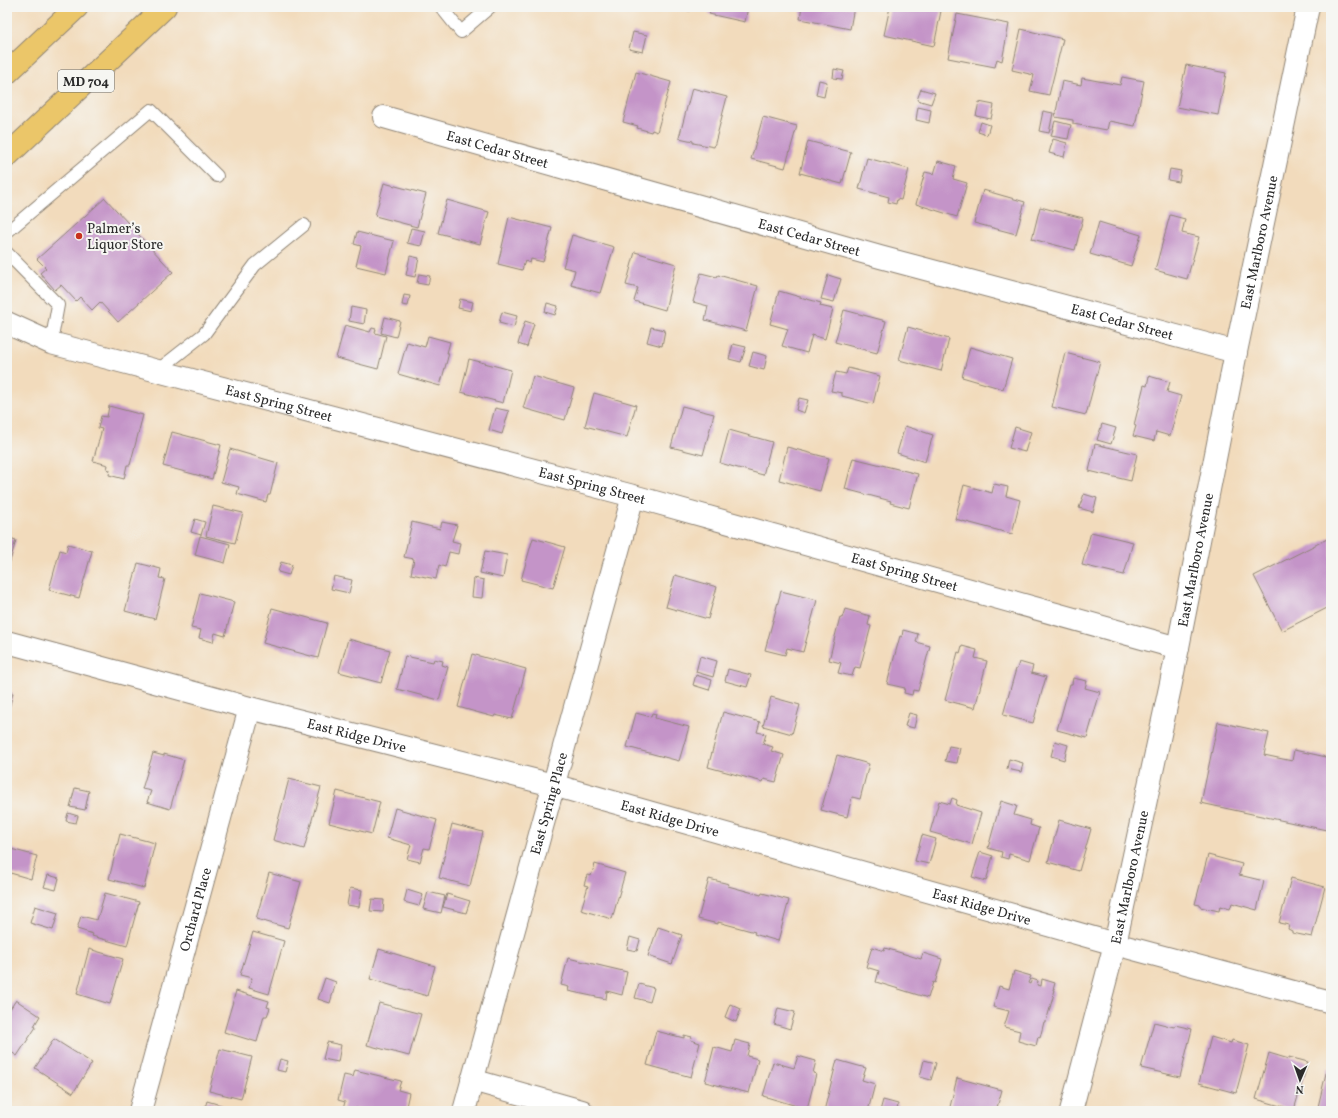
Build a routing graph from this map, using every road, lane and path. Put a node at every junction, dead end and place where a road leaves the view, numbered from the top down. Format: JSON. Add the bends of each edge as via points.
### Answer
{"nodes":[{"id":1,"x":77,"y":7,"type":"edge"},
{"id":2,"x":165,"y":7,"type":"edge"},
{"id":3,"x":441,"y":7,"type":"edge"},
{"id":4,"x":490,"y":7,"type":"edge"},
{"id":5,"x":1308,"y":7,"type":"edge"},
{"id":6,"x":7,"y":73,"type":"edge"},
{"id":7,"x":384,"y":117,"type":"dead end"},
{"id":8,"x":7,"y":156,"type":"edge"},
{"id":9,"x":217,"y":176,"type":"dead end"},
{"id":10,"x":304,"y":225,"type":"dead end"},
{"id":11,"x":7,"y":232,"type":"edge"},
{"id":12,"x":7,"y":253,"type":"edge"},
{"id":13,"x":7,"y":323,"type":"edge"},
{"id":14,"x":51,"y":343,"type":"junction"},
{"id":15,"x":1236,"y":352,"type":"junction"},
{"id":16,"x":157,"y":371,"type":"junction"},
{"id":17,"x":633,"y":496,"type":"junction"},
{"id":18,"x":7,"y":642,"type":"edge"},
{"id":19,"x":1178,"y":648,"type":"junction"},
{"id":20,"x":250,"y":708,"type":"junction"},
{"id":21,"x":553,"y":785,"type":"junction"},
{"id":22,"x":1115,"y":944,"type":"junction"},
{"id":23,"x":1331,"y":1002,"type":"edge"},
{"id":24,"x":472,"y":1080,"type":"junction"},
{"id":25,"x":140,"y":1111,"type":"edge"},
{"id":26,"x":464,"y":1111,"type":"edge"},
{"id":27,"x":582,"y":1111,"type":"edge"},
{"id":28,"x":1071,"y":1111,"type":"edge"}],
"edges":[{"from":1,"to":6,"type":"main road"},
{"from":2,"to":8,"type":"main road","number":"MD 704"},
{"from":3,"to":4,"type":"lane","via":[[460,32]]},
{"from":5,"to":15,"type":"street","name":"East Marlboro Avenue"},
{"from":7,"to":15,"type":"street","name":"East Cedar Street","via":[[880,257]]},
{"from":9,"to":11,"type":"lane","via":[[151,110]]},
{"from":10,"to":16,"type":"lane","via":[[255,265],[204,334]]},
{"from":12,"to":14,"type":"lane","via":[[58,305]]},
{"from":13,"to":14,"type":"street","name":"East Spring Street"},
{"from":14,"to":16,"type":"street","name":"East Spring Street"},
{"from":15,"to":19,"type":"street","name":"East Marlboro Avenue"},
{"from":16,"to":17,"type":"street","name":"East Spring Street"},
{"from":17,"to":19,"type":"street","name":"East Spring Street"},
{"from":17,"to":21,"type":"street","name":"East Spring Place"},
{"from":18,"to":20,"type":"street","name":"East Ridge Drive"},
{"from":19,"to":22,"type":"street","name":"East Marlboro Avenue"},
{"from":20,"to":21,"type":"street","name":"East Ridge Drive"},
{"from":20,"to":25,"type":"street","name":"Orchard Place"},
{"from":21,"to":22,"type":"street","name":"East Ridge Drive"},
{"from":21,"to":24,"type":"street","name":"East Spring Place"},
{"from":22,"to":23,"type":"street","name":"East Ridge Drive"},
{"from":22,"to":28,"type":"street","name":"East Marlboro Avenue"},
{"from":24,"to":26,"type":"street","name":"East Spring Place"},
{"from":24,"to":27,"type":"street"}]}
